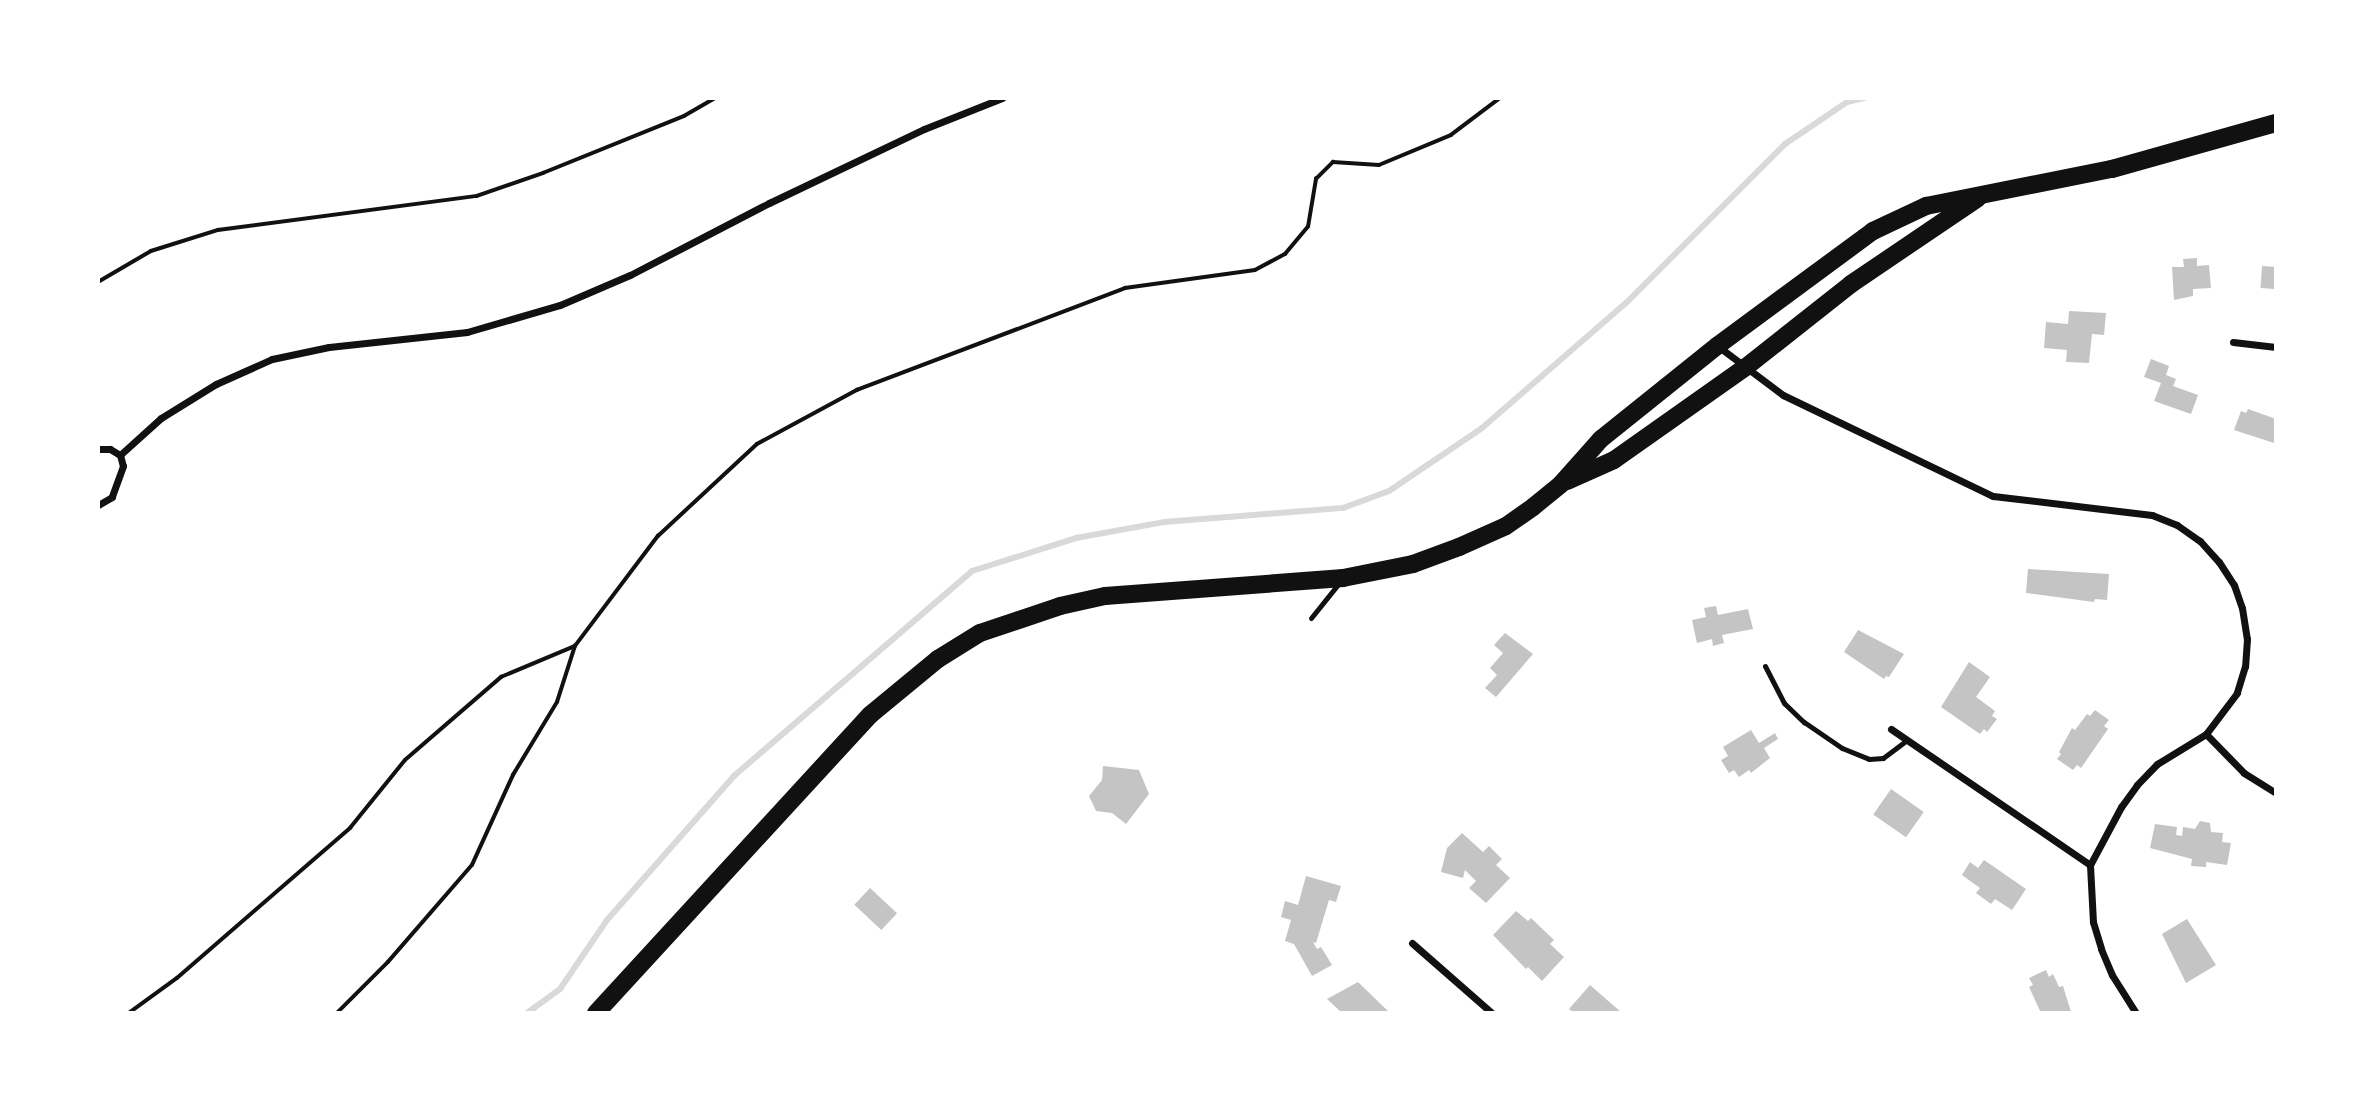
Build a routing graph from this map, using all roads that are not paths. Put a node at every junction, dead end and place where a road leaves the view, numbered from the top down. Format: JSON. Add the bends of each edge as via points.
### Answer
{"nodes":[{"id":1,"x":1002,"y":98,"type":"edge"},
{"id":2,"x":2276,"y":123,"type":"edge"},
{"id":3,"x":1985,"y":192,"type":"junction"},
{"id":4,"x":2233,"y":342,"type":"dead end"},
{"id":5,"x":1717,"y":346,"type":"junction"},
{"id":6,"x":2276,"y":347,"type":"edge"},
{"id":7,"x":1746,"y":367,"type":"junction"},
{"id":8,"x":98,"y":449,"type":"edge"},
{"id":9,"x":120,"y":455,"type":"junction"},
{"id":10,"x":1561,"y":484,"type":"junction"},
{"id":11,"x":98,"y":505,"type":"edge"},
{"id":12,"x":1343,"y":578,"type":"junction"},
{"id":13,"x":1311,"y":618,"type":"dead end"},
{"id":14,"x":1765,"y":666,"type":"dead end"},
{"id":15,"x":1891,"y":729,"type":"dead end"},
{"id":16,"x":2206,"y":734,"type":"junction"},
{"id":17,"x":1907,"y":740,"type":"junction"},
{"id":18,"x":2276,"y":793,"type":"edge"},
{"id":19,"x":2090,"y":865,"type":"junction"},
{"id":20,"x":1412,"y":943,"type":"dead end"},
{"id":21,"x":596,"y":1013,"type":"edge"},
{"id":22,"x":1492,"y":1013,"type":"edge"},
{"id":23,"x":2136,"y":1013,"type":"edge"}],
"edges":[{"from":1,"to":9,"type":"street","via":[[924,129],[560,305],[467,332],[329,347],[272,359],[183,404]]},
{"from":2,"to":3,"type":"main road","via":[[2112,169]]},
{"from":3,"to":5,"type":"main road","via":[[1926,206],[1872,231]]},
{"from":3,"to":7,"type":"main road","via":[[1851,284]]},
{"from":4,"to":6,"type":"street"},
{"from":5,"to":7,"type":"street"},
{"from":5,"to":10,"type":"main road","via":[[1601,439]]},
{"from":7,"to":10,"type":"main road","via":[[1614,460]]},
{"from":7,"to":16,"type":"street","via":[[1783,395],[1993,496],[2152,514],[2200,541],[2234,585],[2247,639],[2237,693]]},
{"from":8,"to":9,"type":"street"},
{"from":9,"to":11,"type":"street","via":[[120,484],[112,497]]},
{"from":10,"to":12,"type":"main road","via":[[1506,526],[1460,547],[1413,564]]},
{"from":12,"to":13,"type":"lane"},
{"from":12,"to":21,"type":"main road","via":[[1105,596],[979,633],[938,659],[870,715]]},
{"from":14,"to":17,"type":"lane","via":[[1784,703],[1842,748],[1869,759],[1883,758]]},
{"from":15,"to":17,"type":"street"},
{"from":16,"to":18,"type":"street","via":[[2244,773]]},
{"from":16,"to":19,"type":"street","via":[[2157,764],[2137,785],[2120,807]]},
{"from":17,"to":19,"type":"street"},
{"from":19,"to":23,"type":"street","via":[[2092,912],[2101,949]]},
{"from":20,"to":22,"type":"street"}]}
